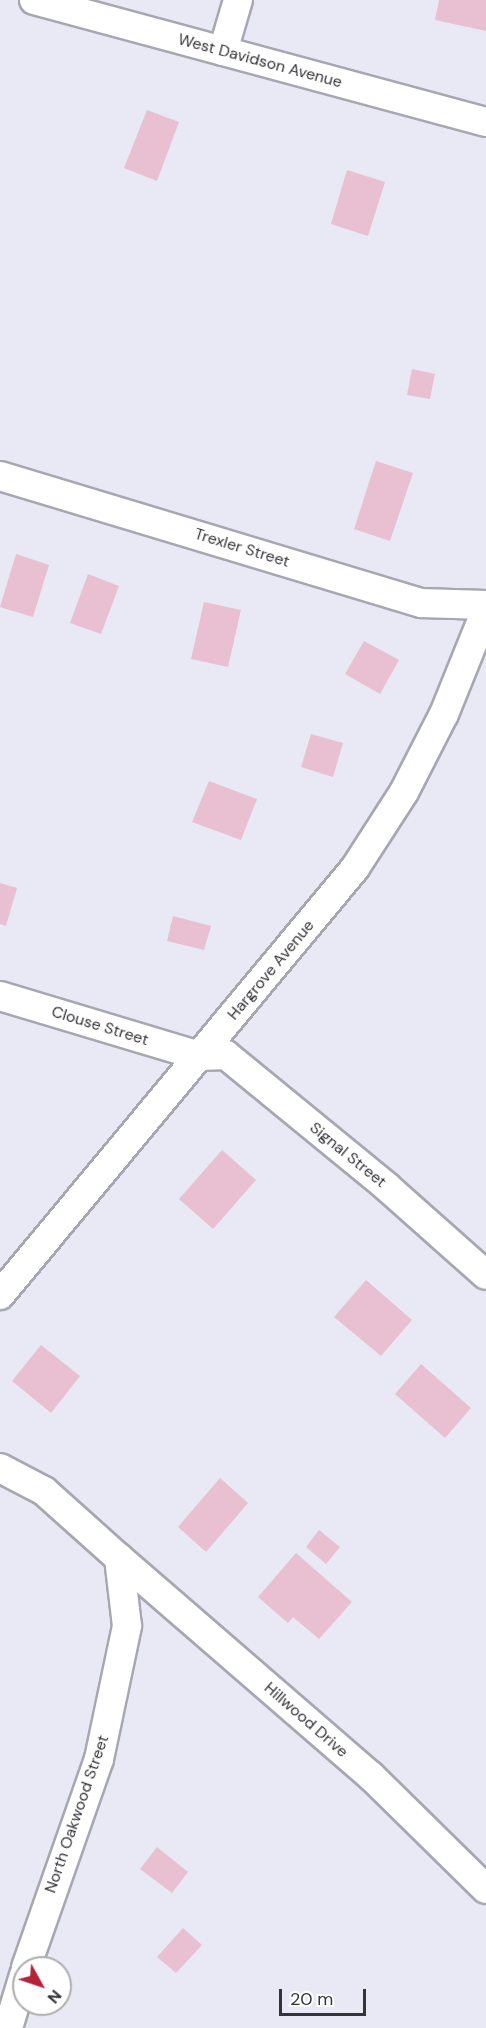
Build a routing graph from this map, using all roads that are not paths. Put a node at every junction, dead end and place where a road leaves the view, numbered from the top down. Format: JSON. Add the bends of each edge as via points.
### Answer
{"nodes":[{"id":1,"x":34,"y":0,"type":"edge"},
{"id":2,"x":238,"y":0,"type":"edge"},
{"id":3,"x":223,"y":51,"type":"junction"},
{"id":4,"x":486,"y":122,"type":"edge"},
{"id":5,"x":0,"y":476,"type":"edge"},
{"id":6,"x":486,"y":605,"type":"edge"},
{"id":7,"x":486,"y":610,"type":"edge"},
{"id":8,"x":0,"y":996,"type":"edge"},
{"id":9,"x":200,"y":1056,"type":"junction"},
{"id":10,"x":486,"y":1275,"type":"edge"},
{"id":11,"x":0,"y":1295,"type":"edge"},
{"id":12,"x":0,"y":1468,"type":"edge"},
{"id":13,"x":120,"y":1558,"type":"junction"},
{"id":14,"x":486,"y":1889,"type":"edge"},
{"id":15,"x":30,"y":1956,"type":"edge"}],
"edges":[{"from":1,"to":3,"type":"street","name":"West Davidson Avenue"},
{"from":2,"to":3,"type":"street"},
{"from":3,"to":4,"type":"street","name":"West Davidson Avenue"},
{"from":5,"to":6,"type":"street","name":"Trexler Street","via":[[421,603]]},
{"from":7,"to":9,"type":"street","name":"Hargrove Avenue","via":[[444,714],[380,830],[355,868]]},
{"from":8,"to":9,"type":"street","name":"Clouse Street"},
{"from":9,"to":10,"type":"street","name":"Signal Street","via":[[226,1055],[387,1187]]},
{"from":9,"to":11,"type":"street","name":"Hargrove Avenue"},
{"from":12,"to":13,"type":"street","via":[[44,1491]]},
{"from":13,"to":14,"type":"street","name":"Hillwood Drive","via":[[371,1776]]},
{"from":13,"to":15,"type":"street","name":"North Oakwood Street","via":[[127,1626],[119,1675],[99,1759]]}]}
